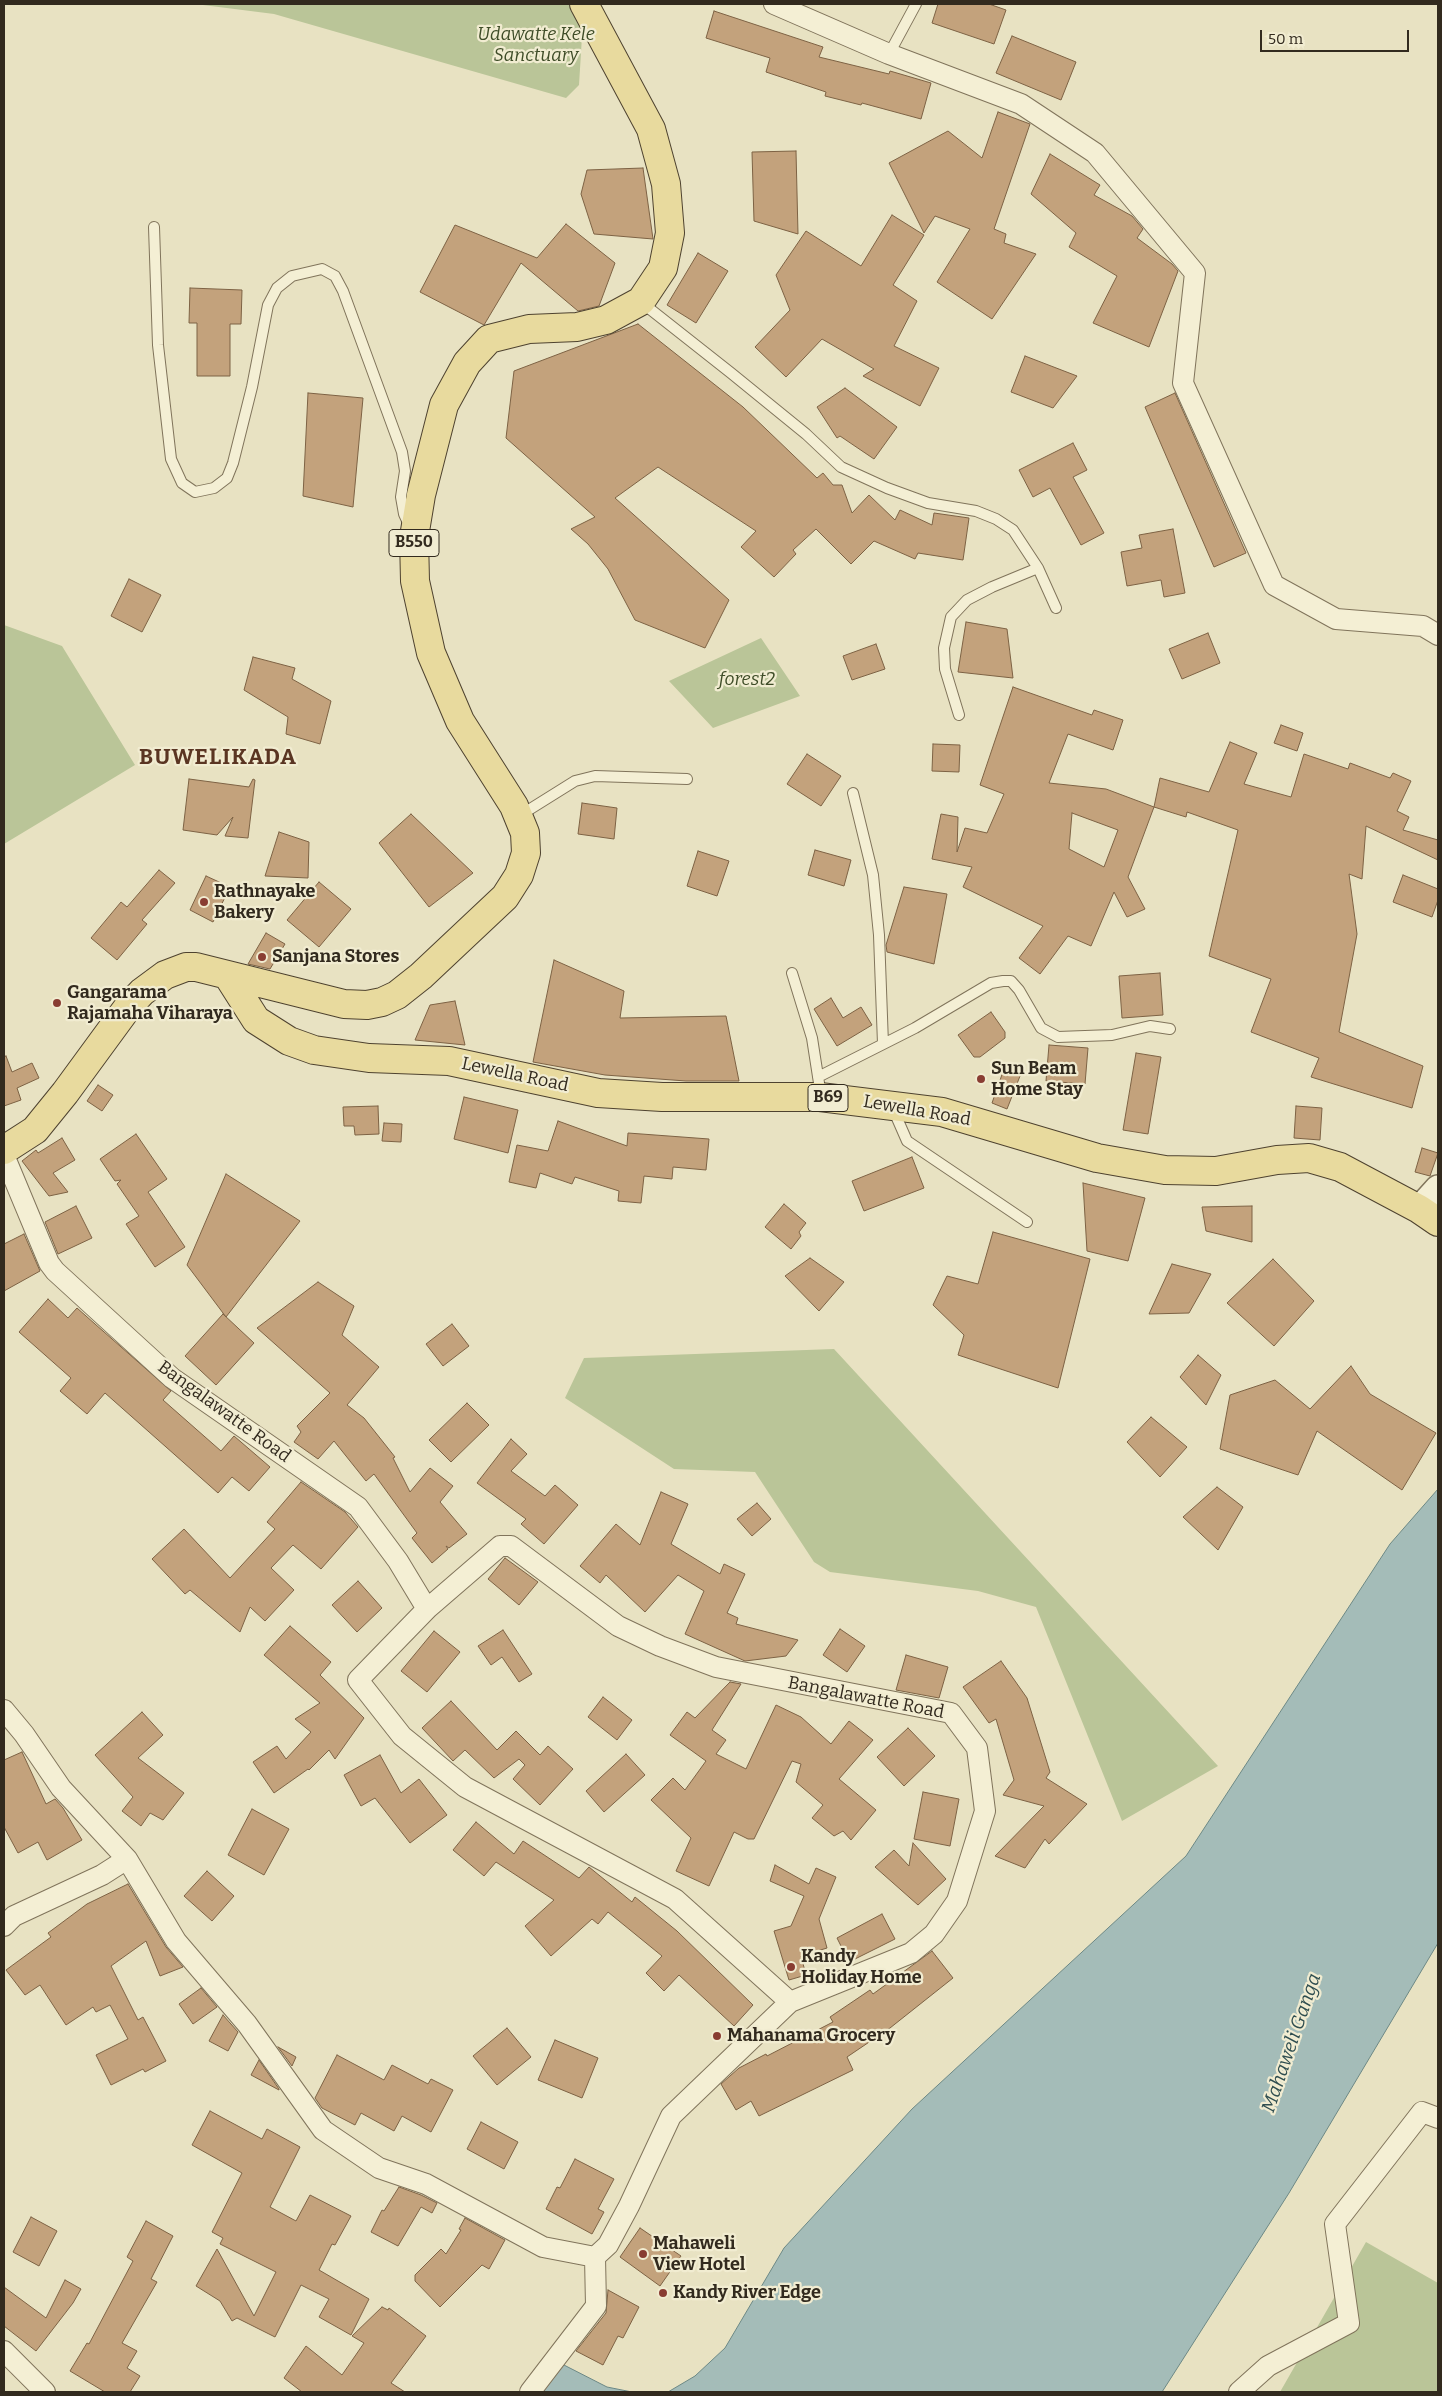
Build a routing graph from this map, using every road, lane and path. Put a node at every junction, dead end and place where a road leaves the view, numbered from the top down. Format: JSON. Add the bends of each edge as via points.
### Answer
{"nodes":[{"id":1,"x":584,"y":4,"type":"edge"},
{"id":2,"x":774,"y":4,"type":"edge"},
{"id":3,"x":916,"y":4,"type":"edge"},
{"id":4,"x":890,"y":54,"type":"junction"},
{"id":5,"x":154,"y":227,"type":"dead end"},
{"id":6,"x":641,"y":301,"type":"junction"},
{"id":7,"x":414,"y":537,"type":"junction"},
{"id":8,"x":1038,"y":568,"type":"junction"},
{"id":9,"x":1056,"y":608,"type":"dead end"},
{"id":10,"x":1438,"y":635,"type":"edge"},
{"id":11,"x":959,"y":715,"type":"dead end"},
{"id":12,"x":687,"y":779,"type":"dead end"},
{"id":13,"x":853,"y":793,"type":"dead end"},
{"id":14,"x":518,"y":816,"type":"junction"},
{"id":15,"x":792,"y":973,"type":"dead end"},
{"id":16,"x":228,"y":976,"type":"junction"},
{"id":17,"x":1170,"y":1029,"type":"dead end"},
{"id":18,"x":883,"y":1044,"type":"junction"},
{"id":19,"x":819,"y":1087,"type":"junction"},
{"id":20,"x":892,"y":1105,"type":"junction"},
{"id":21,"x":4,"y":1150,"type":"edge"},
{"id":22,"x":4,"y":1154,"type":"edge"},
{"id":23,"x":1438,"y":1188,"type":"edge"},
{"id":24,"x":1428,"y":1215,"type":"edge"},
{"id":25,"x":1027,"y":1222,"type":"dead end"},
{"id":26,"x":427,"y":1609,"type":"junction"},
{"id":27,"x":4,"y":1710,"type":"edge"},
{"id":28,"x":127,"y":1859,"type":"junction"},
{"id":29,"x":4,"y":1926,"type":"edge"},
{"id":30,"x":790,"y":2002,"type":"junction"},
{"id":31,"x":1438,"y":2118,"type":"edge"},
{"id":32,"x":595,"y":2256,"type":"junction"},
{"id":33,"x":4,"y":2351,"type":"edge"},
{"id":34,"x":45,"y":2392,"type":"edge"},
{"id":35,"x":530,"y":2392,"type":"edge"},
{"id":36,"x":1239,"y":2392,"type":"edge"}],
"edges":[{"from":1,"to":6,"type":"main road","number":"B550","via":[[650,129],[666,184],[670,233],[663,268]]},
{"from":2,"to":4,"type":"street"},
{"from":3,"to":4,"type":"lane"},
{"from":4,"to":10,"type":"street","via":[[1020,104],[1095,153],[1195,273],[1182,383],[1274,585],[1336,619],[1423,626]]},
{"from":5,"to":7,"type":"lane","via":[[158,345],[171,459],[182,483],[195,492],[214,488],[227,478],[252,387],[268,305],[277,288],[292,276],[322,268],[336,276],[343,291],[400,445],[405,471],[401,497]]},
{"from":6,"to":7,"type":"main road","number":"B550","via":[[606,320],[577,327],[529,330],[489,338],[467,363],[444,405]]},
{"from":6,"to":8,"type":"lane","via":[[806,434],[841,467],[928,503],[976,511],[996,519],[1013,530]]},
{"from":7,"to":14,"type":"main road","number":"B550","via":[[416,581],[431,653],[460,721]]},
{"from":8,"to":9,"type":"lane"},
{"from":8,"to":11,"type":"lane","via":[[967,600],[951,617],[944,648],[945,669]]},
{"from":12,"to":14,"type":"lane","via":[[594,776],[575,781]]},
{"from":13,"to":18,"type":"lane","via":[[873,875]]},
{"from":14,"to":16,"type":"main road","number":"B550","via":[[525,833],[526,853],[519,875],[505,897],[397,995],[367,1005],[344,1004]]},
{"from":15,"to":19,"type":"lane","via":[[812,1038]]},
{"from":16,"to":19,"type":"main road","name":"Lewella Road","number":"B69","via":[[256,1020],[289,1041],[314,1050],[369,1058],[449,1061],[598,1093],[662,1097]]},
{"from":16,"to":21,"type":"main road","via":[[186,967],[154,982],[128,1007],[35,1130]]},
{"from":17,"to":18,"type":"lane","via":[[1150,1026],[1112,1035],[1058,1037],[1041,1028],[1019,990],[1011,981],[1003,981],[991,984]]},
{"from":18,"to":19,"type":"lane"},
{"from":19,"to":20,"type":"main road","name":"Lewella Road","number":"B69"},
{"from":20,"to":24,"type":"main road","name":"Lewella Road","number":"B69","via":[[942,1112],[1097,1158],[1165,1170],[1216,1171],[1309,1158],[1340,1168]]},
{"from":20,"to":25,"type":"lane","via":[[906,1141]]},
{"from":22,"to":26,"type":"street","name":"Bangalawatte Road","via":[[55,1271],[172,1378],[358,1507],[398,1561]]},
{"from":23,"to":24,"type":"street"},
{"from":26,"to":30,"type":"street","name":"Bangalawatte Road","via":[[358,1680],[402,1736],[464,1787],[675,1899]]},
{"from":26,"to":30,"type":"street","name":"Bangalawatte Road","via":[[500,1546],[511,1546],[618,1626],[660,1646],[716,1667],[952,1713],[977,1748],[985,1811],[957,1901],[934,1934],[912,1954]]},
{"from":27,"to":28,"type":"street","via":[[61,1788]]},
{"from":28,"to":29,"type":"street","via":[[102,1875],[14,1916]]},
{"from":28,"to":32,"type":"street","via":[[176,1941],[247,2024],[323,2130],[378,2168],[426,2184],[542,2246]]},
{"from":30,"to":32,"type":"street","via":[[671,2116],[608,2245]]},
{"from":31,"to":36,"type":"street","via":[[1422,2112],[1335,2224],[1349,2323],[1268,2366]]},
{"from":32,"to":35,"type":"street","via":[[596,2306]]},
{"from":33,"to":34,"type":"street"}]}
